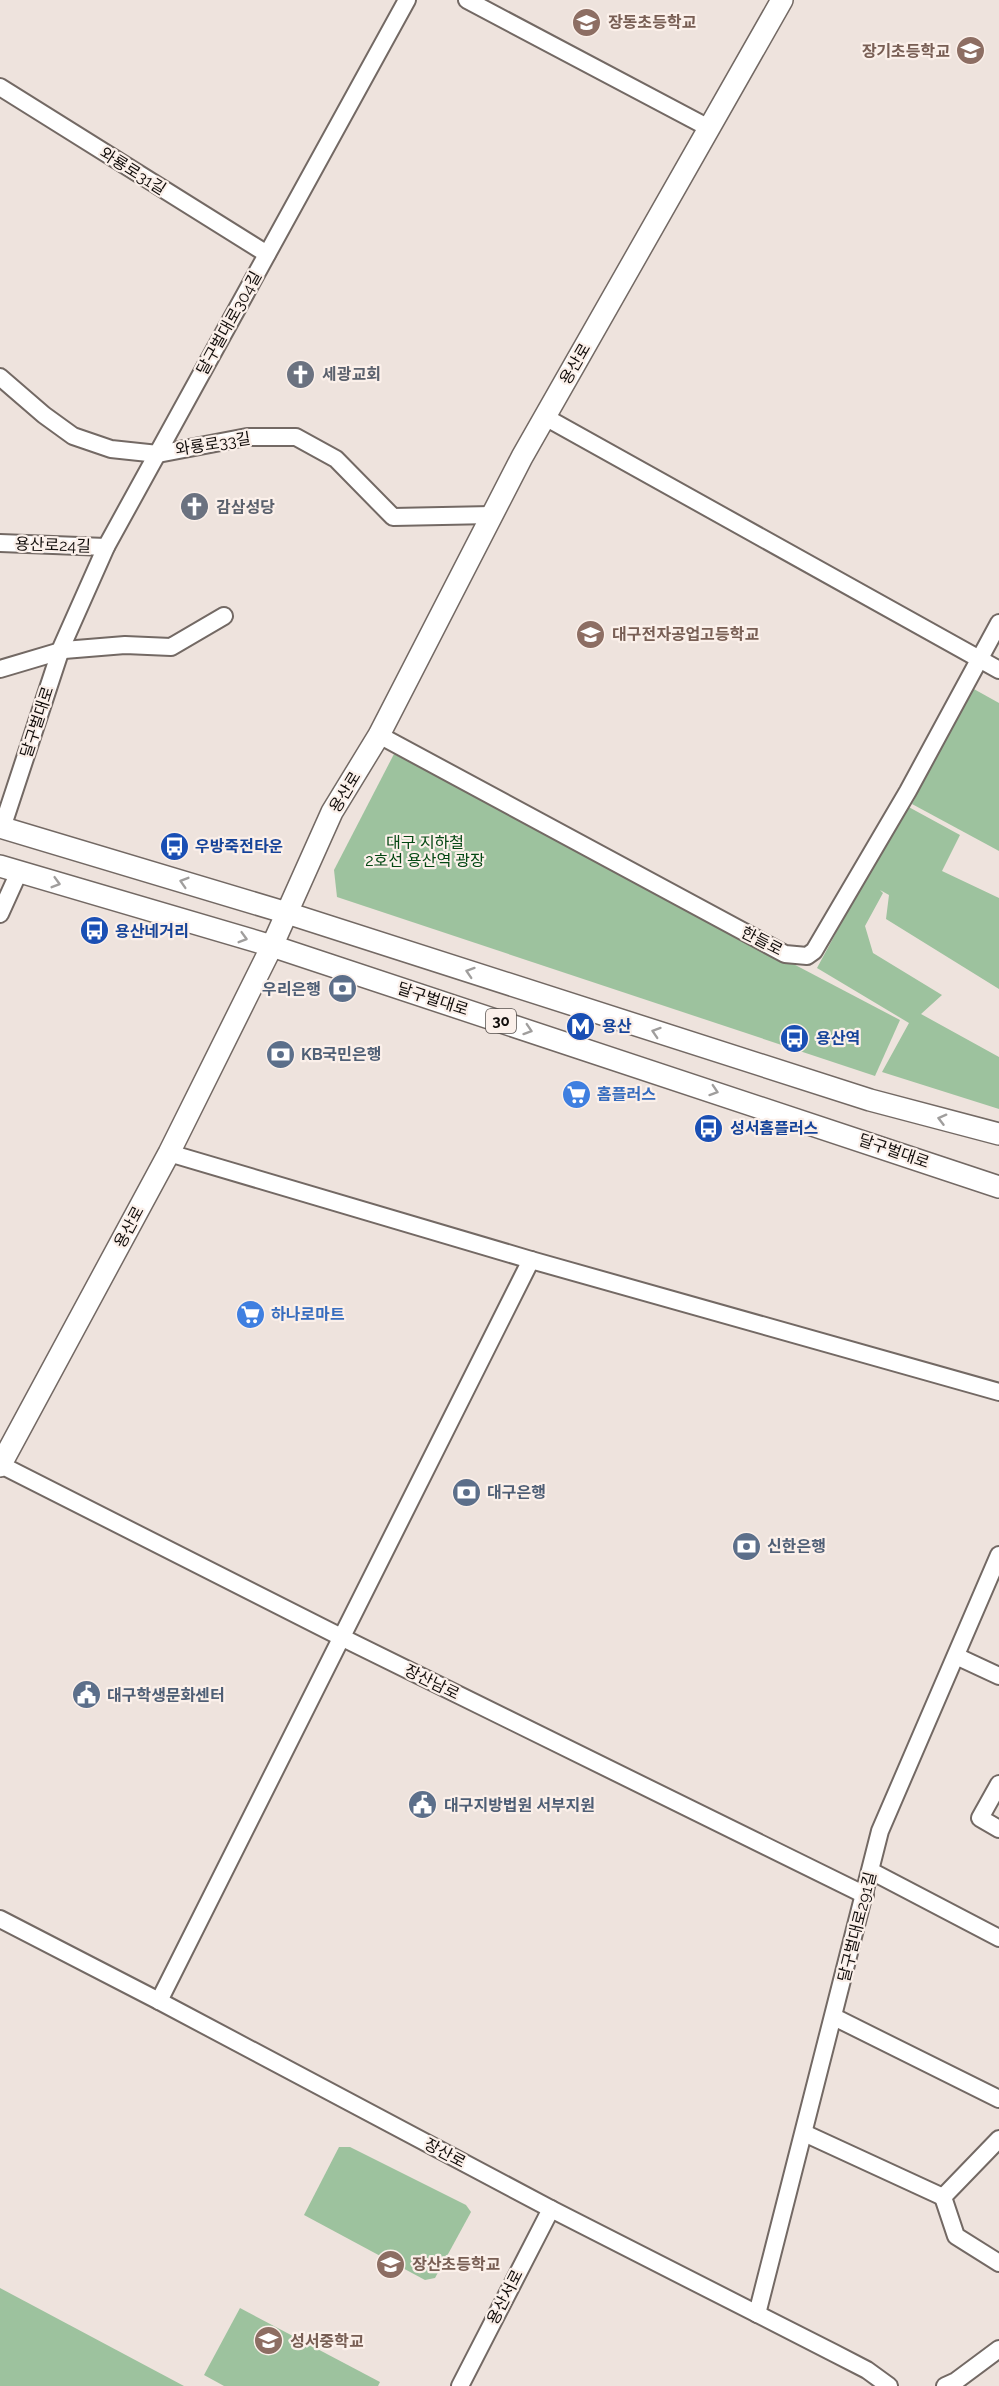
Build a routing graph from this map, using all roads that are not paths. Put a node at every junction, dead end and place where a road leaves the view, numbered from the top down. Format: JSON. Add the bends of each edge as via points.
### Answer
{"nodes":[{"id":1,"x":407,"y":0,"type":"edge"},
{"id":2,"x":467,"y":0,"type":"edge"},
{"id":3,"x":782,"y":0,"type":"edge"},
{"id":4,"x":0,"y":87,"type":"edge"},
{"id":5,"x":709,"y":128,"type":"junction"},
{"id":6,"x":267,"y":254,"type":"junction"},
{"id":7,"x":0,"y":377,"type":"edge"},
{"id":8,"x":545,"y":417,"type":"junction"},
{"id":9,"x":158,"y":454,"type":"junction"},
{"id":10,"x":492,"y":515,"type":"junction"},
{"id":11,"x":0,"y":543,"type":"edge"},
{"id":12,"x":106,"y":547,"type":"junction"},
{"id":13,"x":224,"y":616,"type":"dead end"},
{"id":14,"x":999,"y":623,"type":"edge"},
{"id":15,"x":60,"y":651,"type":"junction"},
{"id":16,"x":981,"y":660,"type":"junction"},
{"id":17,"x":0,"y":669,"type":"edge"},
{"id":18,"x":999,"y":670,"type":"edge"},
{"id":19,"x":379,"y":735,"type":"junction"},
{"id":20,"x":1,"y":828,"type":"edge"},
{"id":21,"x":9,"y":869,"type":"edge"},
{"id":22,"x":287,"y":913,"type":"junction"},
{"id":23,"x":0,"y":914,"type":"edge"},
{"id":24,"x":272,"y":946,"type":"junction"},
{"id":25,"x":999,"y":1134,"type":"edge"},
{"id":26,"x":169,"y":1153,"type":"junction"},
{"id":27,"x":999,"y":1187,"type":"edge"},
{"id":28,"x":531,"y":1260,"type":"junction"},
{"id":29,"x":999,"y":1392,"type":"edge"},
{"id":30,"x":0,"y":1465,"type":"edge"},
{"id":31,"x":999,"y":1555,"type":"edge"},
{"id":32,"x":341,"y":1637,"type":"junction"},
{"id":33,"x":956,"y":1656,"type":"junction"},
{"id":34,"x":999,"y":1676,"type":"edge"},
{"id":35,"x":999,"y":1784,"type":"edge"},
{"id":36,"x":999,"y":1829,"type":"edge"},
{"id":37,"x":871,"y":1871,"type":"junction"},
{"id":38,"x":865,"y":1895,"type":"junction"},
{"id":39,"x":0,"y":1919,"type":"edge"},
{"id":40,"x":998,"y":1935,"type":"edge"},
{"id":41,"x":159,"y":2001,"type":"junction"},
{"id":42,"x":834,"y":2017,"type":"junction"},
{"id":43,"x":999,"y":2099,"type":"edge"},
{"id":44,"x":804,"y":2133,"type":"junction"},
{"id":45,"x":999,"y":2139,"type":"edge"},
{"id":46,"x":943,"y":2197,"type":"junction"},
{"id":47,"x":551,"y":2209,"type":"junction"},
{"id":48,"x":999,"y":2264,"type":"edge"},
{"id":49,"x":757,"y":2314,"type":"junction"},
{"id":50,"x":999,"y":2349,"type":"edge"},
{"id":51,"x":460,"y":2386,"type":"edge"},
{"id":52,"x":889,"y":2386,"type":"edge"},
{"id":53,"x":945,"y":2386,"type":"edge"}],
"edges":[{"from":1,"to":6,"type":"street","name":"달구벌대로304길"},
{"from":2,"to":5,"type":"street"},
{"from":3,"to":5,"type":"main road","name":"용산로"},
{"from":4,"to":6,"type":"street","name":"와룡로31길"},
{"from":5,"to":8,"type":"main road","name":"용산로"},
{"from":6,"to":9,"type":"street","name":"달구벌대로304길"},
{"from":7,"to":9,"type":"street","name":"와룡로33길","via":[[73,436],[111,449]]},
{"from":8,"to":10,"type":"main road","name":"용산로"},
{"from":8,"to":16,"type":"street"},
{"from":9,"to":10,"type":"street","name":"와룡로33길","via":[[247,436],[296,437],[336,459],[393,517]]},
{"from":9,"to":12,"type":"street","name":"달구벌대로304길"},
{"from":10,"to":19,"type":"main road","name":"용산로"},
{"from":11,"to":12,"type":"street","name":"용산로24길"},
{"from":12,"to":15,"type":"street","name":"달구벌대로304길"},
{"from":13,"to":15,"type":"street","via":[[171,647],[125,645]]},
{"from":14,"to":16,"type":"street","name":"한들로"},
{"from":15,"to":17,"type":"street"},
{"from":15,"to":20,"type":"street","name":"달구벌대로"},
{"from":16,"to":18,"type":"street"},
{"from":16,"to":19,"type":"street","name":"한들로","via":[[814,951],[807,956],[785,954]]},
{"from":19,"to":22,"type":"main road","name":"용산로","via":[[332,812]]},
{"from":22,"to":20,"type":"main road","name":"달구벌대로","number":"30","one_way":true},
{"from":21,"to":23,"type":"street"},
{"from":21,"to":24,"type":"main road","name":"달구벌대로","number":"30","one_way":true},
{"from":22,"to":24,"type":"main road","name":"용산로"},
{"from":25,"to":22,"type":"main road","name":"달구벌대로","number":"30","one_way":true,"via":[[870,1100]]},
{"from":24,"to":26,"type":"main road","name":"용산로"},
{"from":24,"to":27,"type":"main road","name":"달구벌대로","number":"30","one_way":true},
{"from":26,"to":28,"type":"street"},
{"from":26,"to":30,"type":"main road","name":"용산로"},
{"from":28,"to":29,"type":"street"},
{"from":28,"to":32,"type":"street"},
{"from":30,"to":32,"type":"street","name":"장산남로"},
{"from":31,"to":33,"type":"street","name":"달구벌대로291길"},
{"from":32,"to":38,"type":"street","name":"장산남로"},
{"from":32,"to":41,"type":"street"},
{"from":33,"to":34,"type":"street"},
{"from":33,"to":37,"type":"street","name":"달구벌대로291길","via":[[880,1831]]},
{"from":35,"to":36,"type":"street","via":[[980,1818]]},
{"from":37,"to":38,"type":"street","name":"달구벌대로291길"},
{"from":37,"to":40,"type":"street"},
{"from":38,"to":42,"type":"street","name":"달구벌대로291길"},
{"from":39,"to":41,"type":"street","name":"장산로"},
{"from":41,"to":47,"type":"street","name":"장산로"},
{"from":42,"to":43,"type":"street"},
{"from":42,"to":44,"type":"street","name":"달구벌대로291길"},
{"from":44,"to":46,"type":"street"},
{"from":44,"to":49,"type":"street","name":"달구벌대로291길"},
{"from":45,"to":46,"type":"street"},
{"from":46,"to":48,"type":"street","via":[[956,2236]]},
{"from":47,"to":49,"type":"street","name":"장산로"},
{"from":47,"to":51,"type":"street","name":"용산서로"},
{"from":49,"to":52,"type":"street","name":"장산로","via":[[867,2370]]},
{"from":50,"to":53,"type":"street"}]}
